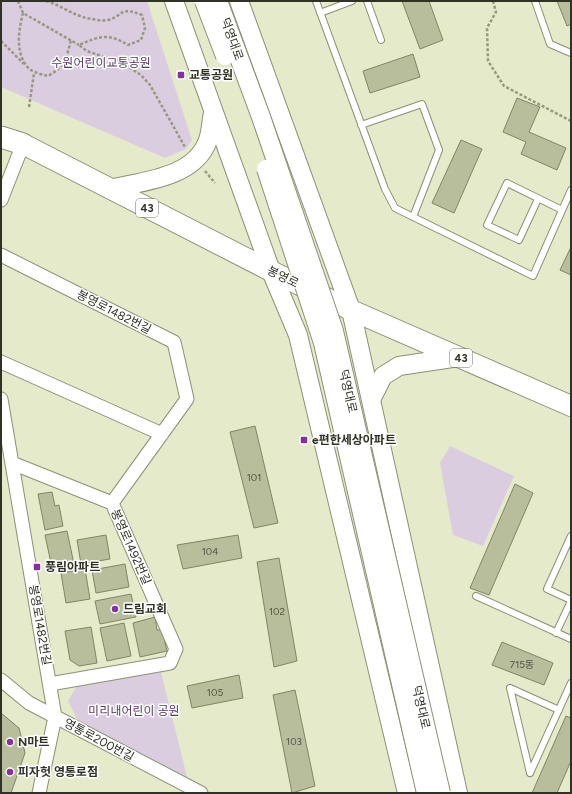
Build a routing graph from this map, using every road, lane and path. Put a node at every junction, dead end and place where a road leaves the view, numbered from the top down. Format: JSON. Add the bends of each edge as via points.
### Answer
{"nodes":[{"id":1,"x":18,"y":1,"type":"edge"},
{"id":2,"x":46,"y":1,"type":"edge"},
{"id":3,"x":174,"y":1,"type":"edge"},
{"id":4,"x":204,"y":1,"type":"edge"},
{"id":5,"x":218,"y":1,"type":"edge"},
{"id":6,"x":239,"y":1,"type":"edge"},
{"id":7,"x":316,"y":1,"type":"edge"},
{"id":8,"x":352,"y":1,"type":"edge"},
{"id":9,"x":367,"y":1,"type":"edge"},
{"id":10,"x":493,"y":1,"type":"edge"},
{"id":11,"x":535,"y":1,"type":"edge"},
{"id":12,"x":23,"y":12,"type":"junction"},
{"id":13,"x":320,"y":13,"type":"junction"},
{"id":14,"x":71,"y":40,"type":"junction"},
{"id":15,"x":381,"y":40,"type":"dead end"},
{"id":16,"x":1,"y":41,"type":"edge"},
{"id":17,"x":79,"y":45,"type":"junction"},
{"id":18,"x":571,"y":53,"type":"edge"},
{"id":19,"x":26,"y":66,"type":"junction"},
{"id":20,"x":34,"y":73,"type":"junction"},
{"id":21,"x":29,"y":107,"type":"dead end"},
{"id":22,"x":213,"y":112,"type":"junction"},
{"id":23,"x":571,"y":121,"type":"edge"},
{"id":24,"x":362,"y":125,"type":"junction"},
{"id":25,"x":7,"y":139,"type":"edge"},
{"id":26,"x":186,"y":149,"type":"dead end"},
{"id":27,"x":203,"y":168,"type":"dead end"},
{"id":28,"x":215,"y":183,"type":"dead end"},
{"id":29,"x":110,"y":189,"type":"junction"},
{"id":30,"x":571,"y":190,"type":"edge"},
{"id":31,"x":538,"y":199,"type":"junction"},
{"id":32,"x":1,"y":200,"type":"edge"},
{"id":33,"x":562,"y":210,"type":"junction"},
{"id":34,"x":413,"y":217,"type":"junction"},
{"id":35,"x":1,"y":255,"type":"edge"},
{"id":36,"x":271,"y":271,"type":"junction"},
{"id":37,"x":351,"y":310,"type":"junction"},
{"id":38,"x":459,"y":357,"type":"junction"},
{"id":39,"x":1,"y":362,"type":"edge"},
{"id":40,"x":1,"y":399,"type":"edge"},
{"id":41,"x":187,"y":399,"type":"joint"},
{"id":42,"x":371,"y":400,"type":"junction"},
{"id":43,"x":571,"y":406,"type":"edge"},
{"id":44,"x":162,"y":434,"type":"junction"},
{"id":45,"x":12,"y":463,"type":"junction"},
{"id":46,"x":112,"y":504,"type":"junction"},
{"id":47,"x":571,"y":536,"type":"edge"},
{"id":48,"x":476,"y":596,"type":"dead end"},
{"id":49,"x":571,"y":601,"type":"edge"},
{"id":50,"x":556,"y":633,"type":"junction"},
{"id":51,"x":571,"y":639,"type":"edge"},
{"id":52,"x":1,"y":680,"type":"edge"},
{"id":53,"x":571,"y":683,"type":"edge"},
{"id":54,"x":50,"y":684,"type":"junction"},
{"id":55,"x":559,"y":710,"type":"junction"},
{"id":56,"x":55,"y":717,"type":"junction"},
{"id":57,"x":39,"y":793,"type":"edge"},
{"id":58,"x":200,"y":793,"type":"edge"},
{"id":59,"x":407,"y":793,"type":"edge"},
{"id":60,"x":426,"y":793,"type":"edge"},
{"id":61,"x":440,"y":793,"type":"edge"},
{"id":62,"x":458,"y":793,"type":"edge"}],
"edges":[{"from":1,"to":12,"type":"path"},
{"from":2,"to":17,"type":"path","via":[[91,19],[107,21],[130,10],[142,16],[144,28],[141,40],[128,45],[116,37],[103,37]]},
{"from":3,"to":22,"type":"main road"},
{"from":4,"to":60,"type":"main road","name":"덕영대로","bridge":true,"via":[[250,121],[323,343]]},
{"from":5,"to":61,"type":"main road","name":"덕영대로","bridge":true,"via":[[334,331]]},
{"from":6,"to":37,"type":"main road"},
{"from":7,"to":13,"type":"lane"},
{"from":8,"to":13,"type":"lane"},
{"from":9,"to":15,"type":"lane"},
{"from":10,"to":23,"type":"path","via":[[496,12],[487,28],[488,62],[504,86]]},
{"from":11,"to":18,"type":"lane","via":[[550,44]]},
{"from":12,"to":14,"type":"path"},
{"from":12,"to":19,"type":"path","via":[[19,46]]},
{"from":13,"to":24,"type":"lane"},
{"from":14,"to":17,"type":"path"},
{"from":14,"to":20,"type":"path","via":[[66,59],[60,69],[48,76]]},
{"from":16,"to":19,"type":"path"},
{"from":17,"to":26,"type":"path","via":[[87,51],[124,64],[141,75],[150,85]]},
{"from":19,"to":20,"type":"path"},
{"from":20,"to":21,"type":"path"},
{"from":22,"to":29,"type":"main road","via":[[208,141],[191,164],[175,173]]},
{"from":22,"to":36,"type":"main road"},
{"from":24,"to":34,"type":"lane","via":[[385,189],[395,208]]},
{"from":24,"to":34,"type":"lane","via":[[422,104],[439,150]]},
{"from":25,"to":29,"type":"main road","name":"봉영로","number":"43"},
{"from":25,"to":32,"type":"street"},
{"from":27,"to":28,"type":"path"},
{"from":29,"to":36,"type":"main road","name":"봉영로","number":"43"},
{"from":30,"to":33,"type":"lane"},
{"from":31,"to":31,"type":"lane","via":[[507,183],[487,225],[519,240]]},
{"from":31,"to":33,"type":"lane"},
{"from":33,"to":34,"type":"lane","via":[[533,276]]},
{"from":35,"to":41,"type":"street","name":"봉영로1482번길","via":[[174,342]]},
{"from":36,"to":37,"type":"main road","name":"봉영로","number":"43"},
{"from":36,"to":59,"type":"main road","via":[[298,335]]},
{"from":37,"to":38,"type":"main road","name":"봉영로","number":"43"},
{"from":37,"to":42,"type":"main road"},
{"from":38,"to":42,"type":"main road","via":[[399,366],[383,376]]},
{"from":38,"to":43,"type":"main road","name":"봉영로","number":"43"},
{"from":39,"to":44,"type":"street"},
{"from":40,"to":45,"type":"street","name":"봉영로1482번길"},
{"from":41,"to":44,"type":"street","name":"봉영로1492번길"},
{"from":42,"to":62,"type":"main road"},
{"from":44,"to":46,"type":"street","name":"봉영로1492번길"},
{"from":45,"to":46,"type":"street"},
{"from":45,"to":54,"type":"street","name":"봉영로1482번길"},
{"from":46,"to":54,"type":"street","name":"봉영로1492번길","via":[[176,649],[170,663]]},
{"from":47,"to":49,"type":"lane","via":[[547,589]]},
{"from":48,"to":50,"type":"lane"},
{"from":49,"to":50,"type":"lane"},
{"from":50,"to":51,"type":"lane"},
{"from":52,"to":56,"type":"street","name":"영통로200번길","via":[[28,703]]},
{"from":53,"to":55,"type":"lane"},
{"from":54,"to":56,"type":"street","name":"봉영로1482번길"},
{"from":55,"to":55,"type":"lane","via":[[546,738],[530,773],[510,688]]},
{"from":56,"to":57,"type":"street"},
{"from":56,"to":58,"type":"street","name":"영통로200번길"}]}
